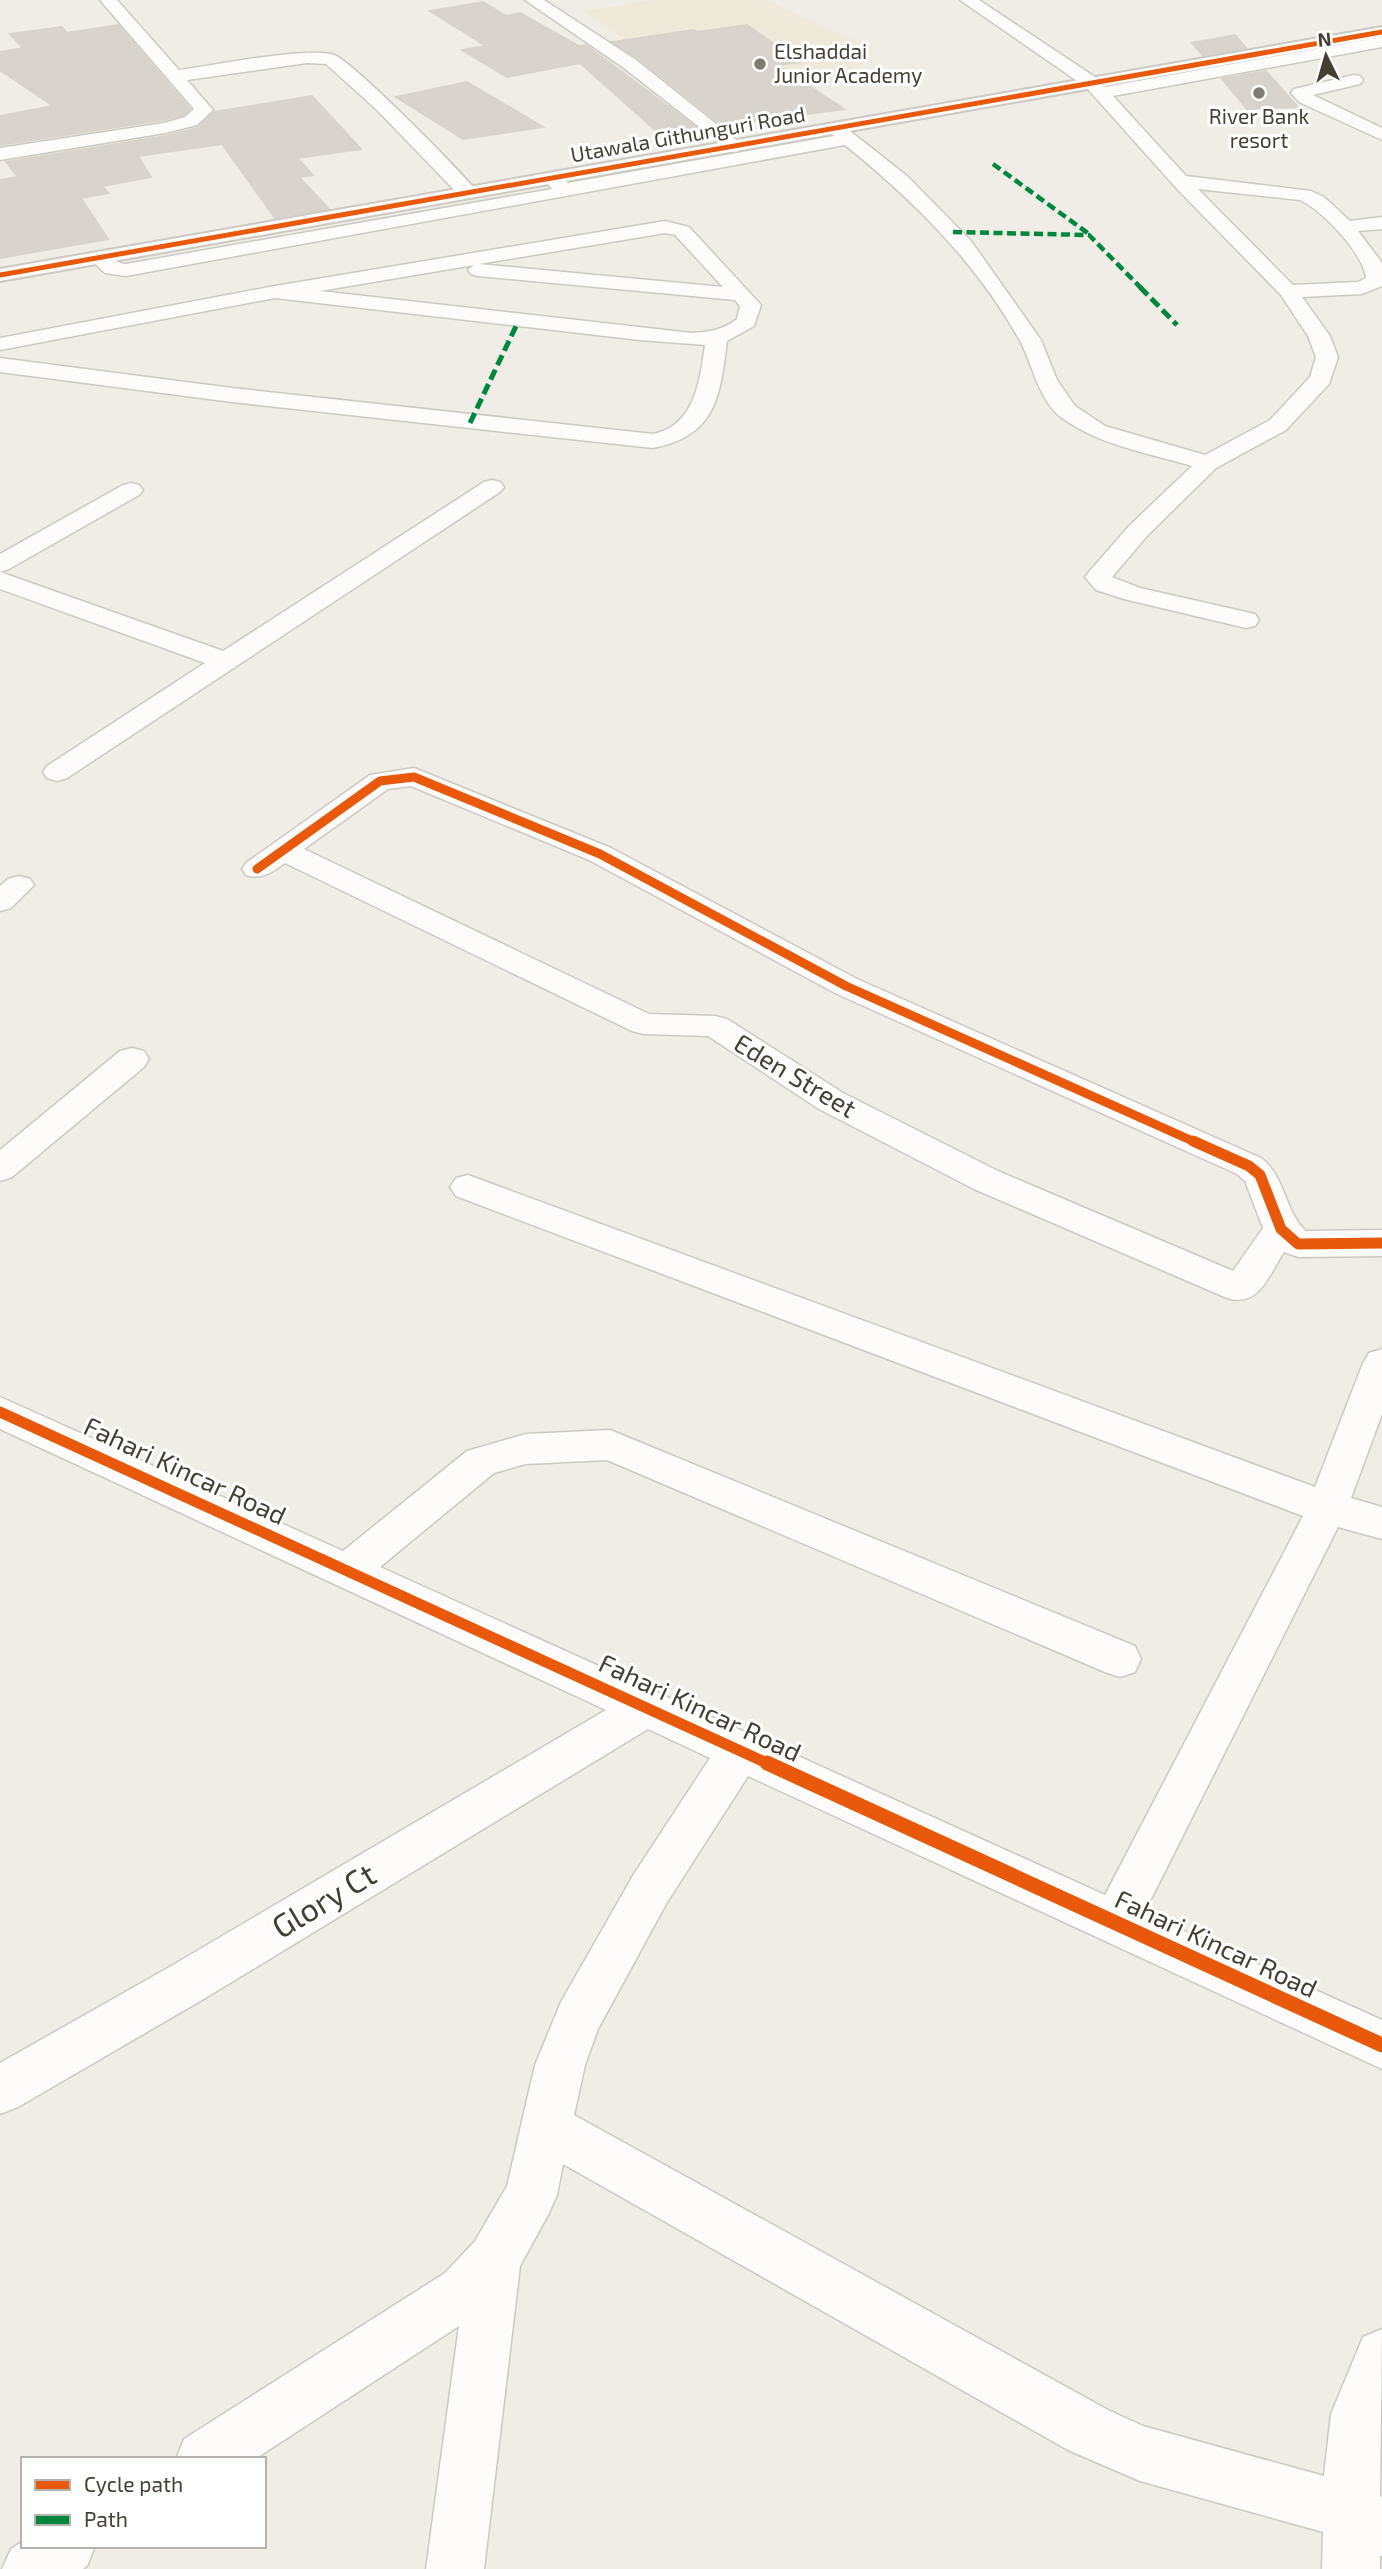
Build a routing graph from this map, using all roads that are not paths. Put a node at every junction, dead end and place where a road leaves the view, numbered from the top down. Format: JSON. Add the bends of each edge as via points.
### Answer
{"nodes":[{"id":1,"x":108,"y":0,"type":"edge"},
{"id":2,"x":533,"y":0,"type":"edge"},
{"id":3,"x":968,"y":0,"type":"edge"},
{"id":4,"x":1382,"y":32,"type":"edge"},
{"id":5,"x":1382,"y":42,"type":"edge"},
{"id":6,"x":1304,"y":55,"type":"junction"},
{"id":7,"x":176,"y":76,"type":"junction"},
{"id":8,"x":1373,"y":78,"type":"dead end"},
{"id":9,"x":1354,"y":80,"type":"junction"},
{"id":10,"x":1096,"y":88,"type":"junction"},
{"id":11,"x":841,"y":134,"type":"junction"},
{"id":12,"x":1382,"y":135,"type":"edge"},
{"id":13,"x":736,"y":147,"type":"junction"},
{"id":14,"x":0,"y":154,"type":"edge"},
{"id":15,"x":1181,"y":181,"type":"junction"},
{"id":16,"x":560,"y":184,"type":"junction"},
{"id":17,"x":468,"y":193,"type":"junction"},
{"id":18,"x":392,"y":206,"type":"junction"},
{"id":19,"x":427,"y":218,"type":"junction"},
{"id":20,"x":1382,"y":223,"type":"edge"},
{"id":21,"x":1345,"y":227,"type":"junction"},
{"id":22,"x":266,"y":236,"type":"junction"},
{"id":23,"x":99,"y":258,"type":"joint"},
{"id":24,"x":0,"y":275,"type":"edge"},
{"id":25,"x":472,"y":284,"type":"junction"},
{"id":26,"x":1288,"y":291,"type":"junction"},
{"id":27,"x":275,"y":292,"type":"junction"},
{"id":28,"x":743,"y":295,"type":"junction"},
{"id":29,"x":717,"y":338,"type":"junction"},
{"id":30,"x":0,"y":344,"type":"edge"},
{"id":31,"x":0,"y":365,"type":"edge"},
{"id":32,"x":1208,"y":463,"type":"junction"},
{"id":33,"x":492,"y":487,"type":"dead end"},
{"id":34,"x":131,"y":491,"type":"dead end"},
{"id":35,"x":0,"y":564,"type":"edge"},
{"id":36,"x":0,"y":580,"type":"edge"},
{"id":37,"x":1246,"y":620,"type":"dead end"},
{"id":38,"x":224,"y":661,"type":"junction"},
{"id":39,"x":57,"y":772,"type":"dead end"},
{"id":40,"x":132,"y":1059,"type":"dead end"},
{"id":41,"x":0,"y":1169,"type":"edge"},
{"id":42,"x":468,"y":1187,"type":"dead end"},
{"id":43,"x":1281,"y":1229,"type":"junction"},
{"id":44,"x":1382,"y":1243,"type":"edge"},
{"id":45,"x":1382,"y":1363,"type":"edge"},
{"id":46,"x":0,"y":1412,"type":"edge"},
{"id":47,"x":1326,"y":1507,"type":"junction"},
{"id":48,"x":1382,"y":1523,"type":"edge"},
{"id":49,"x":347,"y":1571,"type":"junction"},
{"id":50,"x":1119,"y":1659,"type":"dead end"},
{"id":51,"x":646,"y":1708,"type":"junction"},
{"id":52,"x":740,"y":1751,"type":"junction"},
{"id":53,"x":1115,"y":1923,"type":"junction"},
{"id":54,"x":1382,"y":2045,"type":"edge"},
{"id":55,"x":0,"y":2090,"type":"edge"},
{"id":56,"x":546,"y":2127,"type":"junction"},
{"id":57,"x":494,"y":2260,"type":"junction"},
{"id":58,"x":1382,"y":2356,"type":"edge"},
{"id":59,"x":207,"y":2457,"type":"edge"},
{"id":60,"x":1367,"y":2520,"type":"edge"},
{"id":61,"x":64,"y":2548,"type":"edge"},
{"id":62,"x":31,"y":2569,"type":"edge"},
{"id":63,"x":455,"y":2569,"type":"edge"},
{"id":64,"x":1351,"y":2569,"type":"edge"}],
"edges":[{"from":1,"to":7,"type":"street"},
{"from":2,"to":13,"type":"street","via":[[630,64]]},
{"from":3,"to":10,"type":"street"},
{"from":4,"to":10,"type":"street","name":"Utawala Githunguri Road"},
{"from":5,"to":6,"type":"street"},
{"from":6,"to":9,"type":"street"},
{"from":6,"to":10,"type":"street"},
{"from":7,"to":14,"type":"street","via":[[204,110],[191,121]]},
{"from":7,"to":17,"type":"street","via":[[307,58],[331,59]]},
{"from":8,"to":9,"type":"street"},
{"from":9,"to":12,"type":"street","via":[[1300,93]]},
{"from":10,"to":11,"type":"street","name":"Utawala Githunguri Road"},
{"from":10,"to":15,"type":"street"},
{"from":11,"to":13,"type":"street","name":"Utawala Githunguri Road"},
{"from":11,"to":16,"type":"street"},
{"from":11,"to":32,"type":"street","via":[[900,180],[964,245],[1030,340],[1046,380],[1067,411],[1097,430]]},
{"from":13,"to":16,"type":"street","name":"Utawala Githunguri Road"},
{"from":15,"to":21,"type":"street","via":[[1304,195]]},
{"from":15,"to":26,"type":"street"},
{"from":16,"to":17,"type":"street","name":"Utawala Githunguri Road"},
{"from":16,"to":19,"type":"street","via":[[562,193]]},
{"from":17,"to":18,"type":"street","name":"Utawala Githunguri Road"},
{"from":18,"to":19,"type":"street"},
{"from":18,"to":22,"type":"street","name":"Utawala Githunguri Road"},
{"from":19,"to":22,"type":"street"},
{"from":19,"to":25,"type":"street","via":[[449,238]]},
{"from":20,"to":21,"type":"street"},
{"from":21,"to":26,"type":"street","via":[[1374,268],[1377,281],[1362,288]]},
{"from":22,"to":23,"type":"street","via":[[127,270],[112,269]]},
{"from":23,"to":24,"type":"street"},
{"from":25,"to":27,"type":"street"},
{"from":25,"to":27,"type":"street"},
{"from":25,"to":28,"type":"street"},
{"from":25,"to":28,"type":"street","via":[[651,228],[674,228]]},
{"from":25,"to":29,"type":"street","via":[[518,322]]},
{"from":26,"to":32,"type":"street","via":[[1319,336],[1327,357],[1321,379],[1278,425]]},
{"from":27,"to":30,"type":"street"},
{"from":28,"to":29,"type":"street","via":[[751,305],[747,322],[734,333]]},
{"from":29,"to":31,"type":"street","via":[[710,385],[699,412],[676,438],[661,441]]},
{"from":32,"to":37,"type":"street","via":[[1098,577],[1105,585],[1133,594]]},
{"from":33,"to":38,"type":"street"},
{"from":34,"to":35,"type":"street"},
{"from":36,"to":38,"type":"street"},
{"from":38,"to":39,"type":"street"},
{"from":40,"to":41,"type":"street"},
{"from":42,"to":47,"type":"street"},
{"from":43,"to":43,"type":"street","name":"Eden Street","via":[[1240,1289],[986,1180],[831,1101],[715,1026],[644,1024],[270,860],[380,782],[414,777],[600,854],[846,986],[1249,1166],[1260,1175]]},
{"from":43,"to":44,"type":"street","via":[[1298,1244]]},
{"from":45,"to":47,"type":"street"},
{"from":46,"to":49,"type":"street","name":"Fahari Kincar Road"},
{"from":47,"to":48,"type":"street"},
{"from":47,"to":53,"type":"street"},
{"from":49,"to":50,"type":"street","via":[[481,1462],[526,1449],[610,1445]]},
{"from":49,"to":51,"type":"street","name":"Fahari Kincar Road"},
{"from":51,"to":52,"type":"street","name":"Fahari Kincar Road"},
{"from":51,"to":55,"type":"street","name":"Glory Ct"},
{"from":52,"to":53,"type":"street","name":"Fahari Kincar Road"},
{"from":52,"to":56,"type":"street","via":[[650,1889],[578,2018],[560,2065]]},
{"from":53,"to":54,"type":"street","name":"Fahari Kincar Road"},
{"from":56,"to":57,"type":"street","via":[[531,2195]]},
{"from":56,"to":60,"type":"street","via":[[1087,2430],[1140,2452]]},
{"from":57,"to":59,"type":"street","via":[[464,2292]]},
{"from":57,"to":63,"type":"street"},
{"from":58,"to":60,"type":"street","via":[[1359,2414],[1352,2460]]},
{"from":60,"to":64,"type":"street"},
{"from":61,"to":62,"type":"street"}]}
